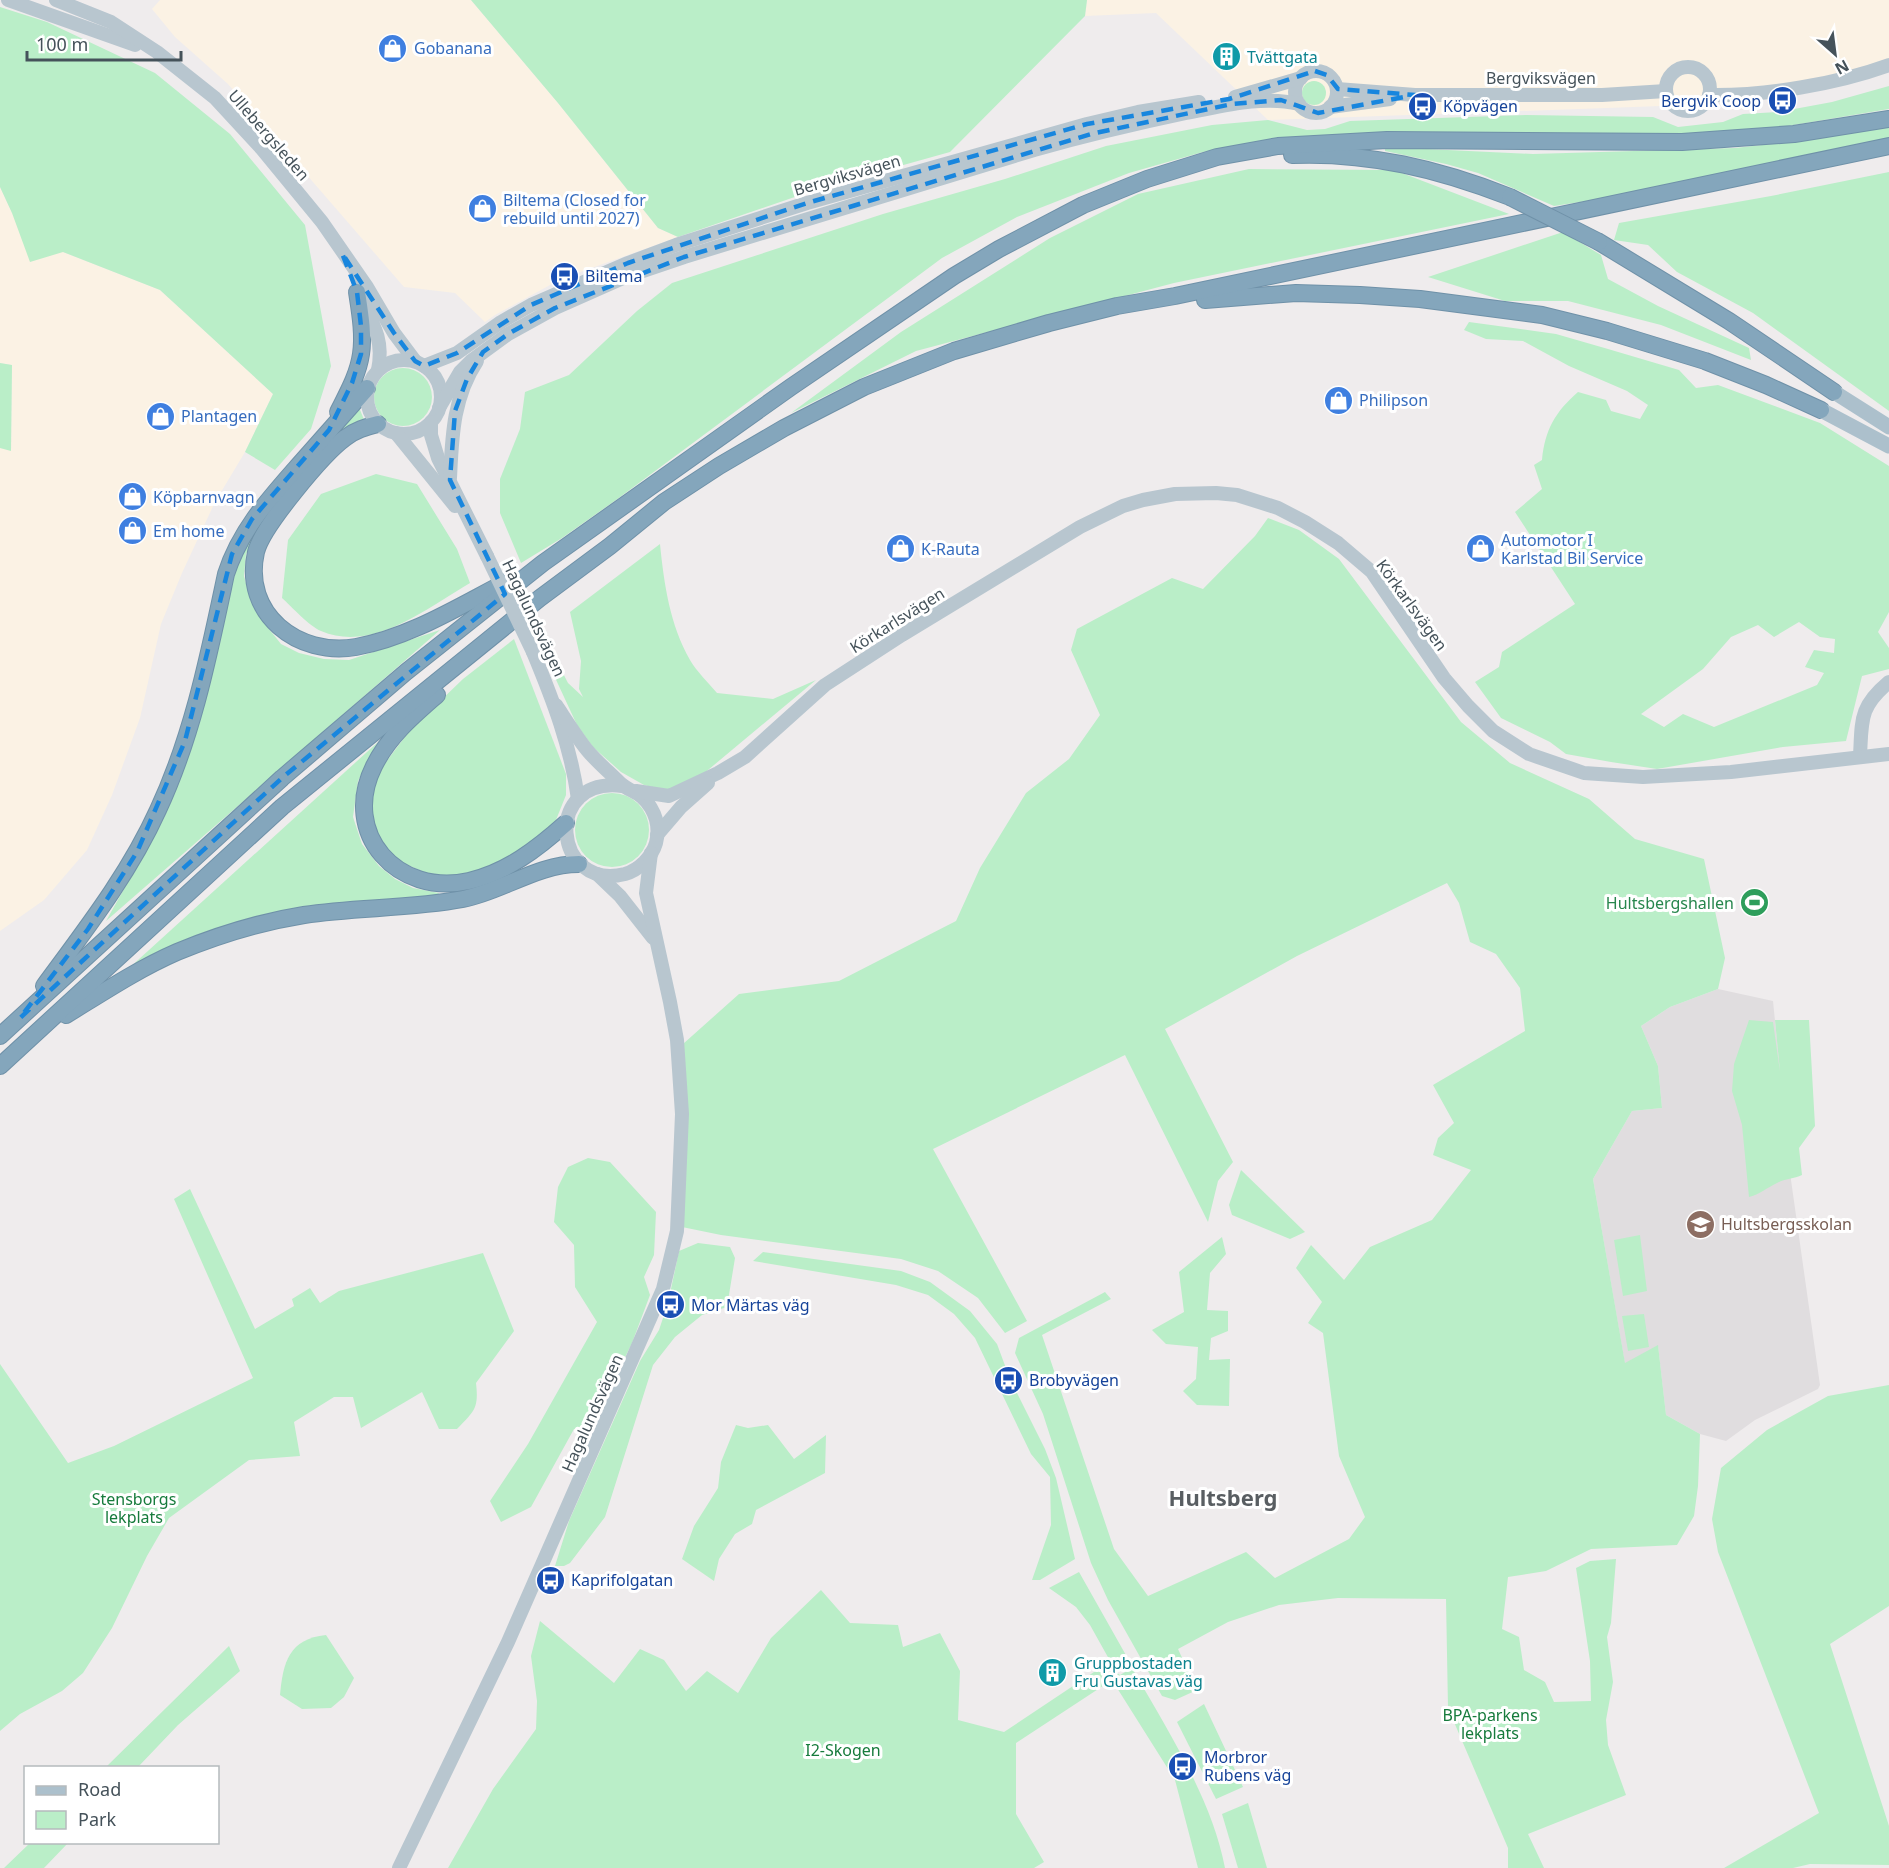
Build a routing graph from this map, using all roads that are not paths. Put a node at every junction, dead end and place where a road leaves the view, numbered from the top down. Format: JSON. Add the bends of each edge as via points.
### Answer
{"nodes":[{"id":1,"x":8,"y":0,"type":"edge"},
{"id":2,"x":56,"y":0,"type":"edge"},
{"id":3,"x":157,"y":52,"type":"junction"},
{"id":4,"x":1889,"y":65,"type":"edge"},
{"id":5,"x":1301,"y":78,"type":"junction"},
{"id":6,"x":1336,"y":88,"type":"junction"},
{"id":7,"x":1666,"y":91,"type":"junction"},
{"id":8,"x":1709,"y":94,"type":"junction"},
{"id":9,"x":1415,"y":95,"type":"junction"},
{"id":10,"x":1299,"y":104,"type":"junction"},
{"id":11,"x":1330,"y":107,"type":"junction"},
{"id":12,"x":1889,"y":119,"type":"edge"},
{"id":13,"x":1889,"y":146,"type":"edge"},
{"id":14,"x":1182,"y":168,"type":"junction"},
{"id":15,"x":342,"y":253,"type":"junction"},
{"id":16,"x":357,"y":292,"type":"junction"},
{"id":17,"x":1175,"y":296,"type":"junction"},
{"id":18,"x":483,"y":352,"type":"junction"},
{"id":19,"x":419,"y":364,"type":"junction"},
{"id":20,"x":378,"y":370,"type":"junction"},
{"id":21,"x":367,"y":388,"type":"junction"},
{"id":22,"x":1834,"y":392,"type":"joint"},
{"id":23,"x":439,"y":408,"type":"junction"},
{"id":24,"x":1821,"y":410,"type":"joint"},
{"id":25,"x":431,"y":422,"type":"junction"},
{"id":26,"x":378,"y":424,"type":"junction"},
{"id":27,"x":1889,"y":427,"type":"edge"},
{"id":28,"x":329,"y":430,"type":"junction"},
{"id":29,"x":396,"y":433,"type":"junction"},
{"id":30,"x":1889,"y":446,"type":"edge"},
{"id":31,"x":450,"y":480,"type":"junction"},
{"id":32,"x":484,"y":551,"type":"junction"},
{"id":33,"x":543,"y":563,"type":"junction"},
{"id":34,"x":556,"y":585,"type":"junction"},
{"id":35,"x":1889,"y":682,"type":"edge"},
{"id":36,"x":556,"y":705,"type":"junction"},
{"id":37,"x":1889,"y":754,"type":"edge"},
{"id":38,"x":1860,"y":756,"type":"junction"},
{"id":39,"x":718,"y":773,"type":"junction"},
{"id":40,"x":629,"y":788,"type":"junction"},
{"id":41,"x":578,"y":799,"type":"junction"},
{"id":42,"x":566,"y":823,"type":"junction"},
{"id":43,"x":657,"y":835,"type":"junction"},
{"id":44,"x":651,"y":854,"type":"junction"},
{"id":45,"x":579,"y":864,"type":"junction"},
{"id":46,"x":597,"y":874,"type":"junction"},
{"id":47,"x":656,"y":942,"type":"junction"},
{"id":48,"x":20,"y":1018,"type":"junction"},
{"id":49,"x":37,"y":1033,"type":"junction"},
{"id":50,"x":0,"y":1036,"type":"edge"},
{"id":51,"x":0,"y":1066,"type":"edge"},
{"id":52,"x":399,"y":1868,"type":"edge"}],
"edges":[{"from":1,"to":3,"type":"street","name":"Ullebergsleden"},
{"from":2,"to":3,"type":"street","name":"Ullebergsleden","via":[[111,22]]},
{"from":3,"to":15,"type":"street","name":"Ullebergsleden","via":[[215,98],[262,149],[322,222]]},
{"from":4,"to":8,"type":"street","via":[[1861,75],[1778,90]]},
{"from":5,"to":6,"type":"street","via":[[1321,72],[1332,79]]},
{"from":5,"to":10,"type":"street","via":[[1295,91]]},
{"from":5,"to":19,"type":"street","name":"Bergviksvägen","via":[[1229,99],[1087,124],[807,203],[676,245],[531,305],[457,353]]},
{"from":6,"to":9,"type":"street","name":"Bergviksvägen"},
{"from":6,"to":11,"type":"street","via":[[1337,95]]},
{"from":7,"to":8,"type":"street","via":[[1674,106],[1687,111],[1701,106]]},
{"from":7,"to":8,"type":"street","via":[[1671,75],[1691,67],[1705,76]]},
{"from":7,"to":9,"type":"street","name":"Bergviksvägen"},
{"from":9,"to":11,"type":"street","name":"Bergviksvägen"},
{"from":10,"to":11,"type":"street","via":[[1311,112]]},
{"from":10,"to":18,"type":"street","name":"Bergviksvägen","via":[[1281,100],[1232,104],[1091,134],[684,256],[555,308]]},
{"from":12,"to":14,"type":"highway","via":[[1794,134],[1682,142],[1305,143],[1251,150]]},
{"from":13,"to":17,"type":"highway"},
{"from":14,"to":22,"type":"highway","bridge":true,"via":[[1280,155],[1349,156],[1384,160],[1467,180],[1599,242],[1729,321]]},
{"from":14,"to":33,"type":"highway","via":[[1083,205],[954,276]]},
{"from":15,"to":16,"type":"street","name":"Ullebergsleden"},
{"from":15,"to":19,"type":"street","name":"Ullebergsleden"},
{"from":16,"to":20,"type":"street","name":"Ullebergsleden","via":[[379,338]]},
{"from":16,"to":28,"type":"highway","via":[[361,354]]},
{"from":17,"to":24,"type":"highway","via":[[1197,301],[1296,293],[1372,296],[1542,315],[1705,361]]},
{"from":17,"to":34,"type":"highway","via":[[1117,306],[998,336],[864,387],[719,465]]},
{"from":18,"to":23,"type":"street","name":"Bergviksvägen","via":[[460,372]]},
{"from":18,"to":31,"type":"street","name":"Bergviksvägen","via":[[455,411]]},
{"from":19,"to":20,"type":"street","via":[[395,361]]},
{"from":19,"to":23,"type":"street","via":[[439,384]]},
{"from":20,"to":21,"type":"street"},
{"from":21,"to":26,"type":"street","via":[[368,408]]},
{"from":21,"to":28,"type":"highway"},
{"from":22,"to":27,"type":"main road"},
{"from":23,"to":25,"type":"street"},
{"from":24,"to":30,"type":"main road"},
{"from":25,"to":29,"type":"street","via":[[409,434]]},
{"from":25,"to":31,"type":"street","name":"Hagalundsvägen","via":[[433,445]]},
{"from":26,"to":29,"type":"street"},
{"from":26,"to":33,"type":"highway","via":[[353,432],[326,456],[282,508],[256,550],[254,578],[262,606],[283,631],[315,646],[353,648],[373,643],[420,626]]},
{"from":28,"to":48,"type":"highway","via":[[252,519],[232,554],[195,711],[158,810],[112,893]]},
{"from":29,"to":32,"type":"street","name":"Hagalundsvägen","via":[[450,498]]},
{"from":31,"to":32,"type":"street","name":"Hagalundsvägen"},
{"from":32,"to":36,"type":"street","name":"Hagalundsvägen","bridge":true},
{"from":33,"to":48,"type":"highway","via":[[282,778]]},
{"from":34,"to":42,"type":"highway","via":[[396,732],[374,766],[367,785],[364,816],[381,854],[412,878],[438,885],[470,881],[506,868]]},
{"from":34,"to":49,"type":"highway","via":[[282,807]]},
{"from":35,"to":38,"type":"street","via":[[1872,696],[1862,720]]},
{"from":36,"to":40,"type":"street","name":"Hagalundsvägen","via":[[588,750]]},
{"from":36,"to":41,"type":"street","name":"Hagalundsvägen"},
{"from":37,"to":38,"type":"street","name":"Körkarlsvägen"},
{"from":38,"to":39,"type":"street","name":"Körkarlsvägen","via":[[1731,772],[1643,777],[1584,773],[1529,754],[1492,730],[1468,706],[1444,678],[1372,572],[1338,543],[1278,508],[1216,493],[1143,500],[1080,527],[825,685],[745,757]]},
{"from":39,"to":40,"type":"street","name":"Körkarlsvägen","via":[[669,796]]},
{"from":39,"to":43,"type":"street","name":"Körkarlsvägen"},
{"from":40,"to":41,"type":"street","via":[[598,786]]},
{"from":40,"to":43,"type":"street","via":[[653,810]]},
{"from":41,"to":42,"type":"street"},
{"from":42,"to":45,"type":"street","via":[[570,852]]},
{"from":43,"to":44,"type":"street"},
{"from":44,"to":46,"type":"street","via":[[628,873]]},
{"from":44,"to":47,"type":"street","name":"Hagalundsvägen","via":[[646,893]]},
{"from":45,"to":46,"type":"street"},
{"from":45,"to":49,"type":"highway","via":[[546,868],[464,899],[306,915],[240,929],[176,953]]},
{"from":46,"to":47,"type":"street","name":"Hagalundsvägen"},
{"from":47,"to":52,"type":"street","name":"Hagalundsvägen","via":[[676,1040],[682,1114],[676,1231],[663,1289],[508,1642]]},
{"from":48,"to":50,"type":"highway"},
{"from":49,"to":51,"type":"highway"}]}
